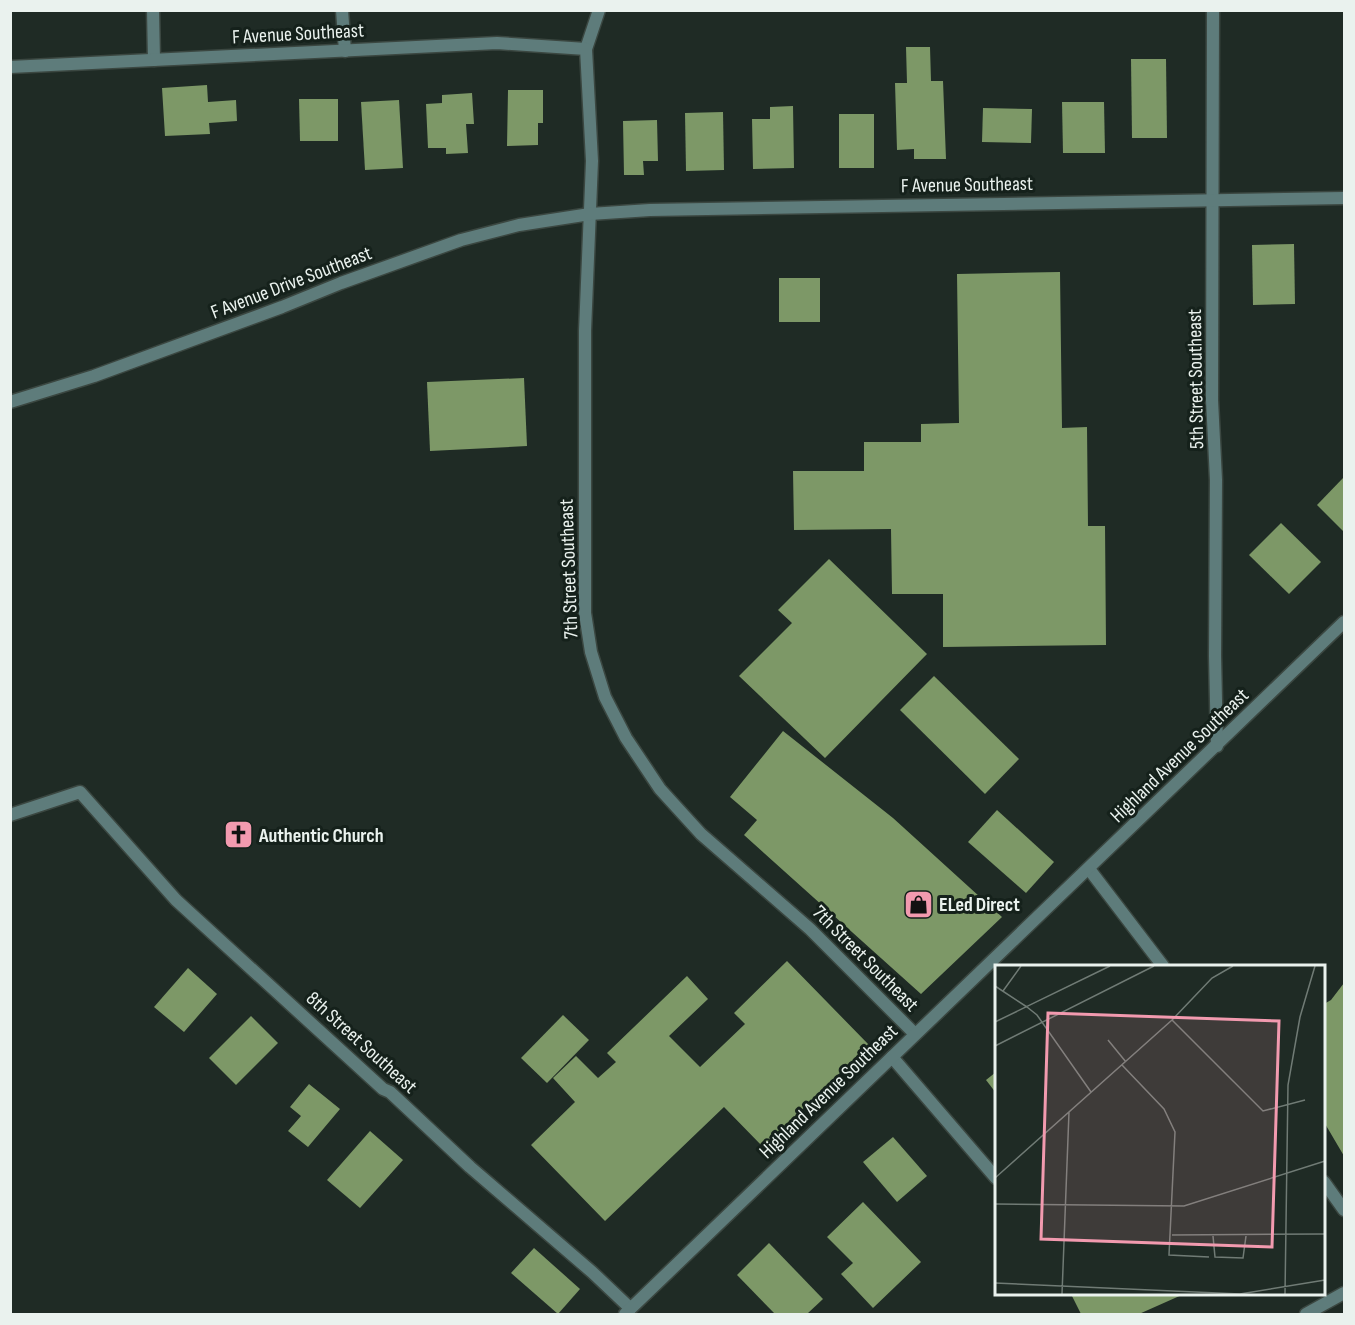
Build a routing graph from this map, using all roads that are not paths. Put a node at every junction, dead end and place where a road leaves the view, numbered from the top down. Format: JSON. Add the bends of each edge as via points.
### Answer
{"nodes":[{"id":1,"x":153,"y":10,"type":"edge"},
{"id":2,"x":342,"y":10,"type":"edge"},
{"id":3,"x":599,"y":10,"type":"edge"},
{"id":4,"x":1213,"y":10,"type":"edge"},
{"id":5,"x":586,"y":49,"type":"junction"},
{"id":6,"x":345,"y":51,"type":"junction"},
{"id":7,"x":154,"y":60,"type":"junction"},
{"id":8,"x":10,"y":67,"type":"edge"},
{"id":9,"x":1344,"y":198,"type":"edge"},
{"id":10,"x":1212,"y":199,"type":"junction"},
{"id":11,"x":590,"y":214,"type":"junction"},
{"id":12,"x":10,"y":402,"type":"edge"},
{"id":13,"x":1344,"y":621,"type":"edge"},
{"id":14,"x":1217,"y":746,"type":"junction"},
{"id":15,"x":10,"y":815,"type":"edge"},
{"id":16,"x":1089,"y":869,"type":"junction"},
{"id":17,"x":1162,"y":965,"type":"edge"},
{"id":18,"x":915,"y":1034,"type":"junction"},
{"id":19,"x":892,"y":1057,"type":"junction"},
{"id":20,"x":995,"y":1177,"type":"edge"},
{"id":21,"x":1325,"y":1185,"type":"edge"},
{"id":22,"x":1344,"y":1210,"type":"edge"},
{"id":23,"x":1344,"y":1293,"type":"edge"},
{"id":24,"x":628,"y":1311,"type":"edge"},
{"id":25,"x":1306,"y":1314,"type":"edge"}],
"edges":[{"from":1,"to":7,"type":"street"},
{"from":2,"to":6,"type":"street"},
{"from":3,"to":5,"type":"street"},
{"from":4,"to":10,"type":"street","name":"5th Street Southeast"},
{"from":5,"to":6,"type":"street","name":"F Avenue Southeast","via":[[498,43]]},
{"from":5,"to":11,"type":"street","name":"7th Street Southeast","via":[[592,162]]},
{"from":6,"to":7,"type":"street","name":"F Avenue Southeast"},
{"from":7,"to":8,"type":"street","name":"F Avenue Southeast"},
{"from":9,"to":10,"type":"street","name":"F Avenue Southeast"},
{"from":10,"to":11,"type":"street","name":"F Avenue Southeast","via":[[662,209]]},
{"from":10,"to":14,"type":"street","name":"5th Street Southeast"},
{"from":11,"to":12,"type":"street","name":"F Avenue Drive Southeast","via":[[519,225],[461,240],[94,376]]},
{"from":11,"to":18,"type":"street","name":"7th Street Southeast","via":[[585,331],[585,613],[591,652],[605,697],[626,738],[660,789],[700,834],[810,929]]},
{"from":13,"to":14,"type":"street","name":"Highland Avenue Southeast"},
{"from":14,"to":16,"type":"street","name":"Highland Avenue Southeast"},
{"from":15,"to":24,"type":"street","name":"8th Street Southeast","via":[[80,792],[176,900],[591,1272]]},
{"from":16,"to":17,"type":"street"},
{"from":16,"to":18,"type":"street","name":"Highland Avenue Southeast"},
{"from":18,"to":19,"type":"street","name":"Highland Avenue Southeast"},
{"from":19,"to":20,"type":"street"},
{"from":19,"to":24,"type":"street","name":"Highland Avenue Southeast"},
{"from":21,"to":22,"type":"street"},
{"from":23,"to":25,"type":"street"}]}
